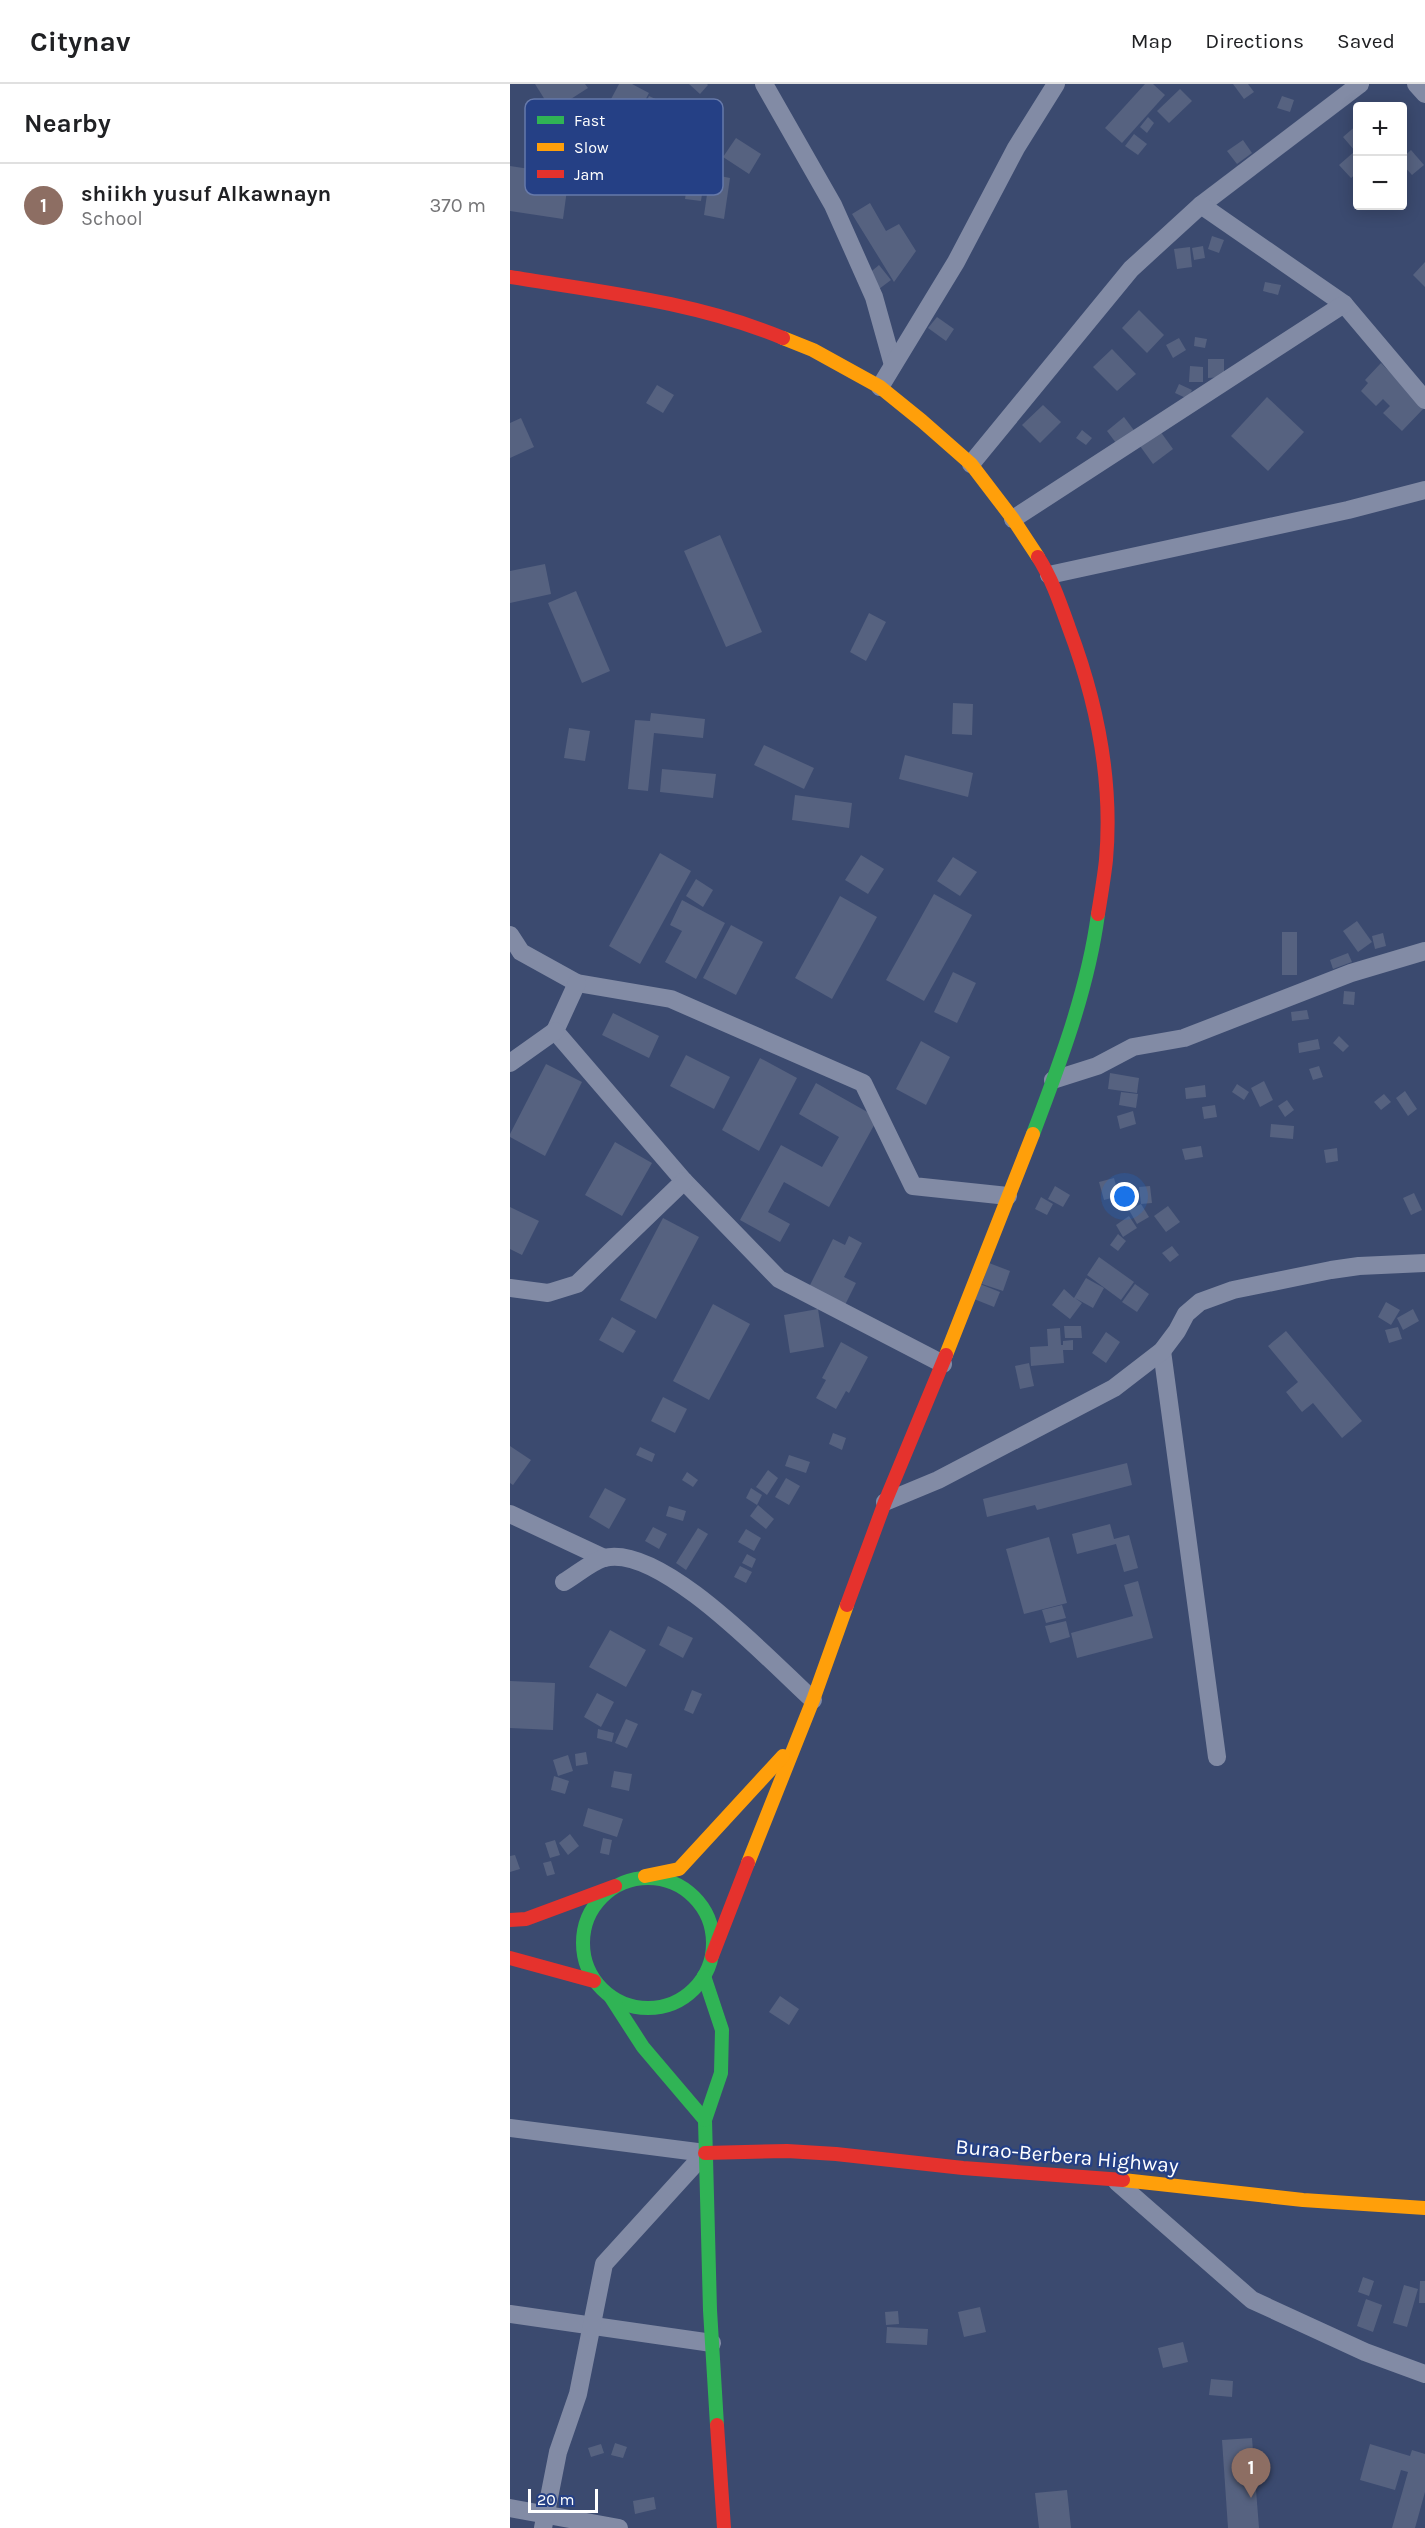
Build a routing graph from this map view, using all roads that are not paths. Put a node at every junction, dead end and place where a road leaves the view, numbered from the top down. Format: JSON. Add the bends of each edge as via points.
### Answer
{"nodes":[{"id":1,"x":764,"y":84,"type":"edge"},
{"id":2,"x":1056,"y":84,"type":"edge"},
{"id":3,"x":1360,"y":84,"type":"edge"},
{"id":4,"x":1416,"y":84,"type":"edge"},
{"id":5,"x":1425,"y":94,"type":"edge"},
{"id":6,"x":1201,"y":205,"type":"junction"},
{"id":7,"x":510,"y":277,"type":"edge"},
{"id":8,"x":1344,"y":304,"type":"junction"},
{"id":9,"x":893,"y":364,"type":"junction"},
{"id":10,"x":880,"y":387,"type":"junction"},
{"id":11,"x":1425,"y":400,"type":"edge"},
{"id":12,"x":971,"y":464,"type":"junction"},
{"id":13,"x":1425,"y":490,"type":"edge"},
{"id":14,"x":1013,"y":519,"type":"junction"},
{"id":15,"x":1048,"y":575,"type":"junction"},
{"id":16,"x":510,"y":935,"type":"edge"},
{"id":17,"x":1425,"y":951,"type":"edge"},
{"id":18,"x":577,"y":983,"type":"junction"},
{"id":19,"x":555,"y":1031,"type":"junction"},
{"id":20,"x":510,"y":1063,"type":"edge"},
{"id":21,"x":1053,"y":1080,"type":"junction"},
{"id":22,"x":684,"y":1181,"type":"junction"},
{"id":23,"x":1008,"y":1196,"type":"junction"},
{"id":24,"x":1425,"y":1263,"type":"edge"},
{"id":25,"x":510,"y":1288,"type":"edge"},
{"id":26,"x":1162,"y":1351,"type":"junction"},
{"id":27,"x":943,"y":1364,"type":"junction"},
{"id":28,"x":885,"y":1502,"type":"junction"},
{"id":29,"x":510,"y":1514,"type":"edge"},
{"id":30,"x":604,"y":1558,"type":"junction"},
{"id":31,"x":564,"y":1582,"type":"dead end"},
{"id":32,"x":813,"y":1700,"type":"junction"},
{"id":33,"x":793,"y":1746,"type":"junction"},
{"id":34,"x":1217,"y":1757,"type":"dead end"},
{"id":35,"x":634,"y":1878,"type":"junction"},
{"id":36,"x":615,"y":1886,"type":"junction"},
{"id":37,"x":510,"y":1920,"type":"edge"},
{"id":38,"x":712,"y":1956,"type":"junction"},
{"id":39,"x":510,"y":1958,"type":"edge"},
{"id":40,"x":704,"y":1976,"type":"junction"},
{"id":41,"x":594,"y":1981,"type":"junction"},
{"id":42,"x":610,"y":1996,"type":"junction"},
{"id":43,"x":705,"y":2120,"type":"junction"},
{"id":44,"x":510,"y":2128,"type":"edge"},
{"id":45,"x":705,"y":2153,"type":"junction"},
{"id":46,"x":1114,"y":2179,"type":"junction"},
{"id":47,"x":1425,"y":2208,"type":"edge"},
{"id":48,"x":510,"y":2314,"type":"edge"},
{"id":49,"x":591,"y":2326,"type":"junction"},
{"id":50,"x":712,"y":2343,"type":"junction"},
{"id":51,"x":1425,"y":2374,"type":"edge"},
{"id":52,"x":510,"y":2508,"type":"edge"},
{"id":53,"x":544,"y":2520,"type":"edge"},
{"id":54,"x":613,"y":2527,"type":"edge"},
{"id":55,"x":724,"y":2528,"type":"edge"}],
"edges":[{"from":1,"to":9,"type":"street","via":[[833,205],[874,297]]},
{"from":2,"to":9,"type":"street","via":[[1016,148],[956,262]]},
{"from":3,"to":6,"type":"street"},
{"from":4,"to":5,"type":"street"},
{"from":6,"to":8,"type":"street"},
{"from":6,"to":12,"type":"street","via":[[1131,269]]},
{"from":7,"to":10,"type":"main road","via":[[670,303],[749,324],[813,350]]},
{"from":8,"to":11,"type":"street"},
{"from":8,"to":14,"type":"street"},
{"from":9,"to":10,"type":"street"},
{"from":10,"to":12,"type":"main road"},
{"from":12,"to":14,"type":"main road"},
{"from":13,"to":15,"type":"street"},
{"from":14,"to":15,"type":"main road"},
{"from":15,"to":21,"type":"main road","via":[[1085,671],[1098,721],[1106,782],[1106,859],[1093,951]]},
{"from":16,"to":18,"type":"street","via":[[521,952]]},
{"from":17,"to":21,"type":"street","via":[[1351,973],[1184,1038],[1133,1047],[1097,1066]]},
{"from":18,"to":19,"type":"street"},
{"from":18,"to":23,"type":"street","via":[[671,999],[863,1083],[914,1186]]},
{"from":19,"to":20,"type":"street"},
{"from":19,"to":22,"type":"street"},
{"from":21,"to":23,"type":"main road"},
{"from":22,"to":25,"type":"street","via":[[578,1284],[548,1293]]},
{"from":22,"to":27,"type":"street","via":[[779,1279]]},
{"from":23,"to":27,"type":"main road"},
{"from":24,"to":26,"type":"street","via":[[1340,1269],[1213,1296],[1186,1314]]},
{"from":26,"to":28,"type":"street","via":[[1114,1388],[938,1479]]},
{"from":26,"to":34,"type":"street"},
{"from":27,"to":28,"type":"main road"},
{"from":28,"to":32,"type":"main road"},
{"from":29,"to":30,"type":"street"},
{"from":30,"to":31,"type":"street"},
{"from":30,"to":32,"type":"street","via":[[629,1558],[656,1568],[693,1592]]},
{"from":32,"to":33,"type":"main road"},
{"from":33,"to":35,"type":"main road","via":[[679,1869]]},
{"from":33,"to":38,"type":"main road"},
{"from":35,"to":36,"type":"main road"},
{"from":35,"to":38,"type":"main road","via":[[666,1880],[694,1896],[706,1914],[712,1934]]},
{"from":36,"to":37,"type":"main road","via":[[526,1919]]},
{"from":36,"to":41,"type":"main road","via":[[598,1900],[587,1918],[582,1940],[585,1961]]},
{"from":38,"to":40,"type":"main road"},
{"from":39,"to":41,"type":"main road"},
{"from":40,"to":42,"type":"main road","via":[[690,1993],[672,2004],[651,2008],[629,2005]]},
{"from":40,"to":43,"type":"main road","via":[[722,2030],[721,2073]]},
{"from":41,"to":42,"type":"main road"},
{"from":42,"to":43,"type":"main road","via":[[644,2048]]},
{"from":43,"to":45,"type":"main road"},
{"from":44,"to":45,"type":"street"},
{"from":45,"to":46,"type":"main road","name":"Burao-Berbera Highway","via":[[836,2154]]},
{"from":45,"to":49,"type":"street","via":[[604,2264]]},
{"from":45,"to":50,"type":"main road"},
{"from":46,"to":47,"type":"main road","name":"Burao-Berbera Highway","via":[[1303,2200]]},
{"from":46,"to":51,"type":"street","via":[[1252,2300],[1365,2352]]},
{"from":48,"to":49,"type":"street"},
{"from":49,"to":50,"type":"street"},
{"from":49,"to":53,"type":"street","via":[[578,2394],[558,2452]]},
{"from":50,"to":55,"type":"main road"},
{"from":52,"to":53,"type":"street"},
{"from":53,"to":54,"type":"street"}]}
